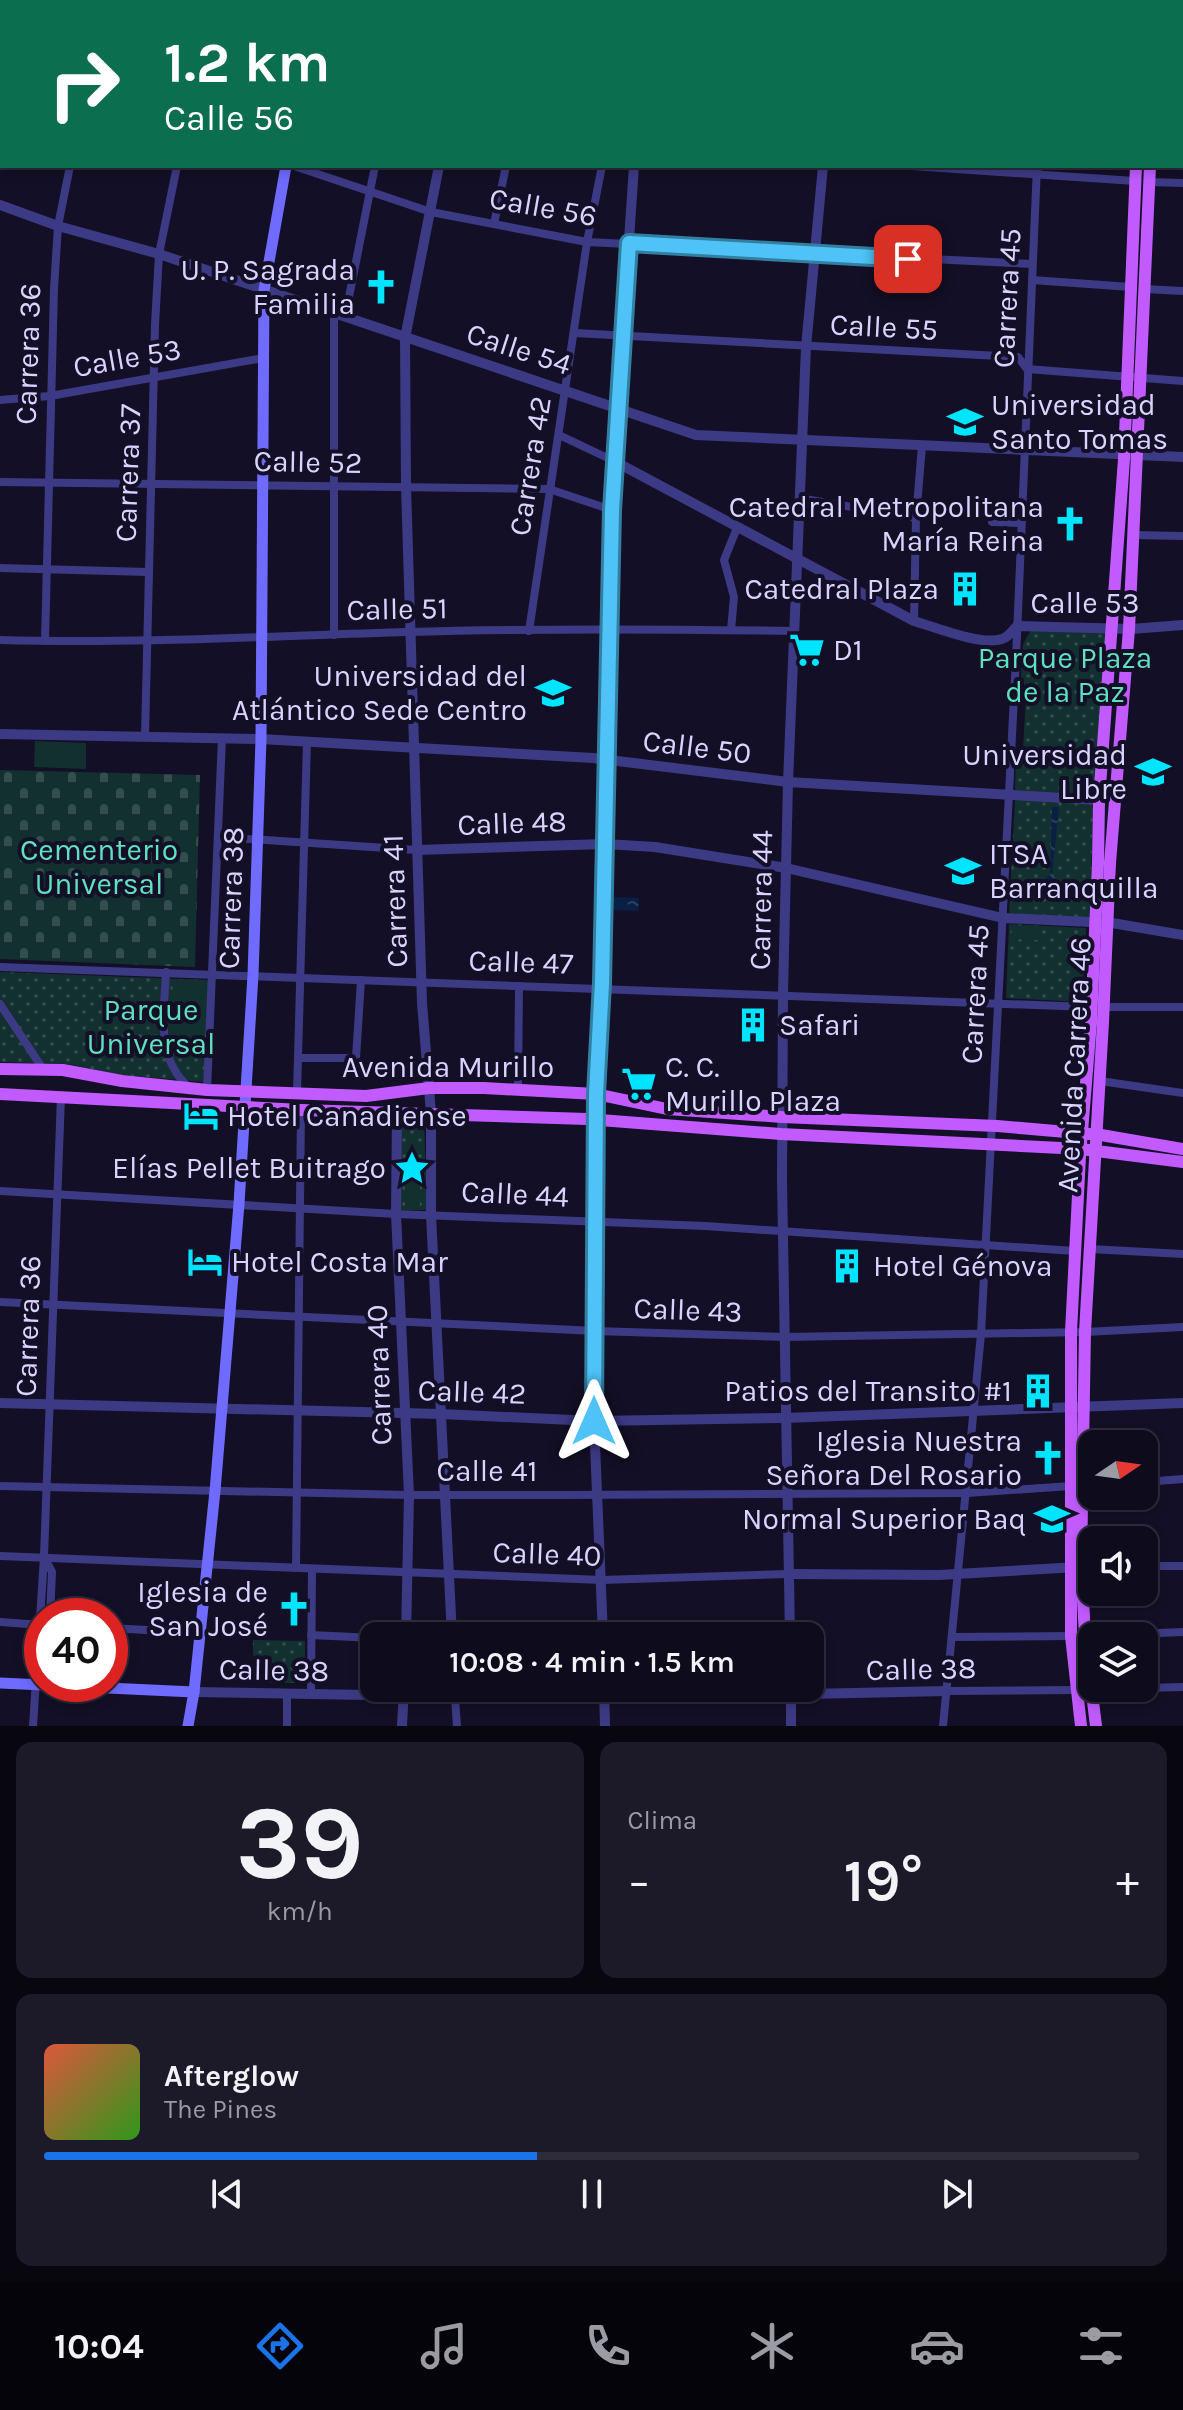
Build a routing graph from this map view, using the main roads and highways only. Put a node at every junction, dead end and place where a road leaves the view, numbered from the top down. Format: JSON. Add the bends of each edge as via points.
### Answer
{"nodes":[{"id":1,"x":286,"y":168,"type":"edge"},
{"id":2,"x":1137,"y":168,"type":"edge"},
{"id":3,"x":1149,"y":168,"type":"edge"},
{"id":4,"x":1142,"y":181,"type":"junction"},
{"id":5,"x":1130,"y":454,"type":"junction"},
{"id":6,"x":1104,"y":863,"type":"junction"},
{"id":7,"x":1096,"y":1026,"type":"junction"},
{"id":8,"x":0,"y":1069,"type":"edge"},
{"id":9,"x":246,"y":1091,"type":"junction"},
{"id":10,"x":0,"y":1094,"type":"edge"},
{"id":11,"x":245,"y":1105,"type":"junction"},
{"id":12,"x":1083,"y":1119,"type":"junction"},
{"id":13,"x":1067,"y":1132,"type":"junction"},
{"id":14,"x":1082,"y":1133,"type":"junction"},
{"id":15,"x":1097,"y":1134,"type":"junction"},
{"id":16,"x":1081,"y":1149,"type":"junction"},
{"id":17,"x":1183,"y":1149,"type":"edge"},
{"id":18,"x":1096,"y":1151,"type":"junction"},
{"id":19,"x":1183,"y":1162,"type":"edge"},
{"id":20,"x":1077,"y":1407,"type":"junction"},
{"id":21,"x":1078,"y":1430,"type":"edge"},
{"id":22,"x":1078,"y":1588,"type":"edge"},
{"id":23,"x":0,"y":1683,"type":"edge"},
{"id":24,"x":24,"y":1684,"type":"edge"},
{"id":25,"x":128,"y":1689,"type":"edge"},
{"id":26,"x":194,"y":1692,"type":"junction"},
{"id":27,"x":1093,"y":1702,"type":"edge"},
{"id":28,"x":188,"y":1726,"type":"edge"},
{"id":29,"x":1081,"y":1726,"type":"edge"},
{"id":30,"x":1096,"y":1726,"type":"edge"}],
"edges":[{"from":1,"to":9,"type":"main road","name":"Carrera 38","via":[[264,290],[261,739]]},
{"from":2,"to":4,"type":"main road","name":"Avenida Carrera 46"},
{"from":3,"to":4,"type":"main road","name":"Avenida Carrera 46"},
{"from":4,"to":5,"type":"main road","name":"Avenida Carrera 46"},
{"from":5,"to":6,"type":"main road","name":"Avenida Carrera 46","via":[[1129,629],[1113,824]]},
{"from":5,"to":6,"type":"main road","name":"Avenida Carrera 46","via":[[1099,800]]},
{"from":6,"to":7,"type":"main road","name":"Avenida Carrera 46","bridge":true},
{"from":7,"to":12,"type":"main road","name":"Avenida Carrera 46"},
{"from":7,"to":15,"type":"main road","name":"Avenida Carrera 46"},
{"from":8,"to":9,"type":"main road","name":"Avenida Murillo","via":[[63,1070],[191,1089]]},
{"from":9,"to":11,"type":"main road","name":"Carrera 38"},
{"from":9,"to":13,"type":"main road","name":"Avenida Murillo","via":[[366,1096],[429,1088],[518,1090],[596,1094],[667,1109]]},
{"from":10,"to":11,"type":"main road","name":"Avenida Murillo"},
{"from":11,"to":16,"type":"main road","name":"Avenida Murillo"},
{"from":11,"to":26,"type":"main road","name":"Carrera 38"},
{"from":12,"to":13,"type":"main road"},
{"from":12,"to":14,"type":"main road","name":"Avenida Carrera 46"},
{"from":13,"to":14,"type":"main road","name":"Avenida Murillo"},
{"from":14,"to":15,"type":"main road","name":"Avenida Murillo"},
{"from":14,"to":16,"type":"main road","name":"Avenida Carrera 46"},
{"from":15,"to":17,"type":"main road","name":"Avenida Murillo"},
{"from":15,"to":18,"type":"main road","name":"Avenida Carrera 46"},
{"from":16,"to":18,"type":"main road","name":"Avenida Murillo"},
{"from":16,"to":20,"type":"main road","name":"Avenida Carrera 46","via":[[1071,1332]]},
{"from":18,"to":19,"type":"main road","name":"Avenida Murillo"},
{"from":18,"to":20,"type":"main road","name":"Avenida Carrera 46"},
{"from":20,"to":21,"type":"main road","name":"Avenida Carrera 46"},
{"from":22,"to":29,"type":"main road","name":"Avenida Carrera 46","via":[[1071,1636]]},
{"from":23,"to":24,"type":"main road","name":"Calle 38"},
{"from":25,"to":26,"type":"main road","name":"Calle 38"},
{"from":26,"to":28,"type":"main road","name":"Carrera 38"},
{"from":27,"to":30,"type":"main road","name":"Avenida Carrera 46"}]}
